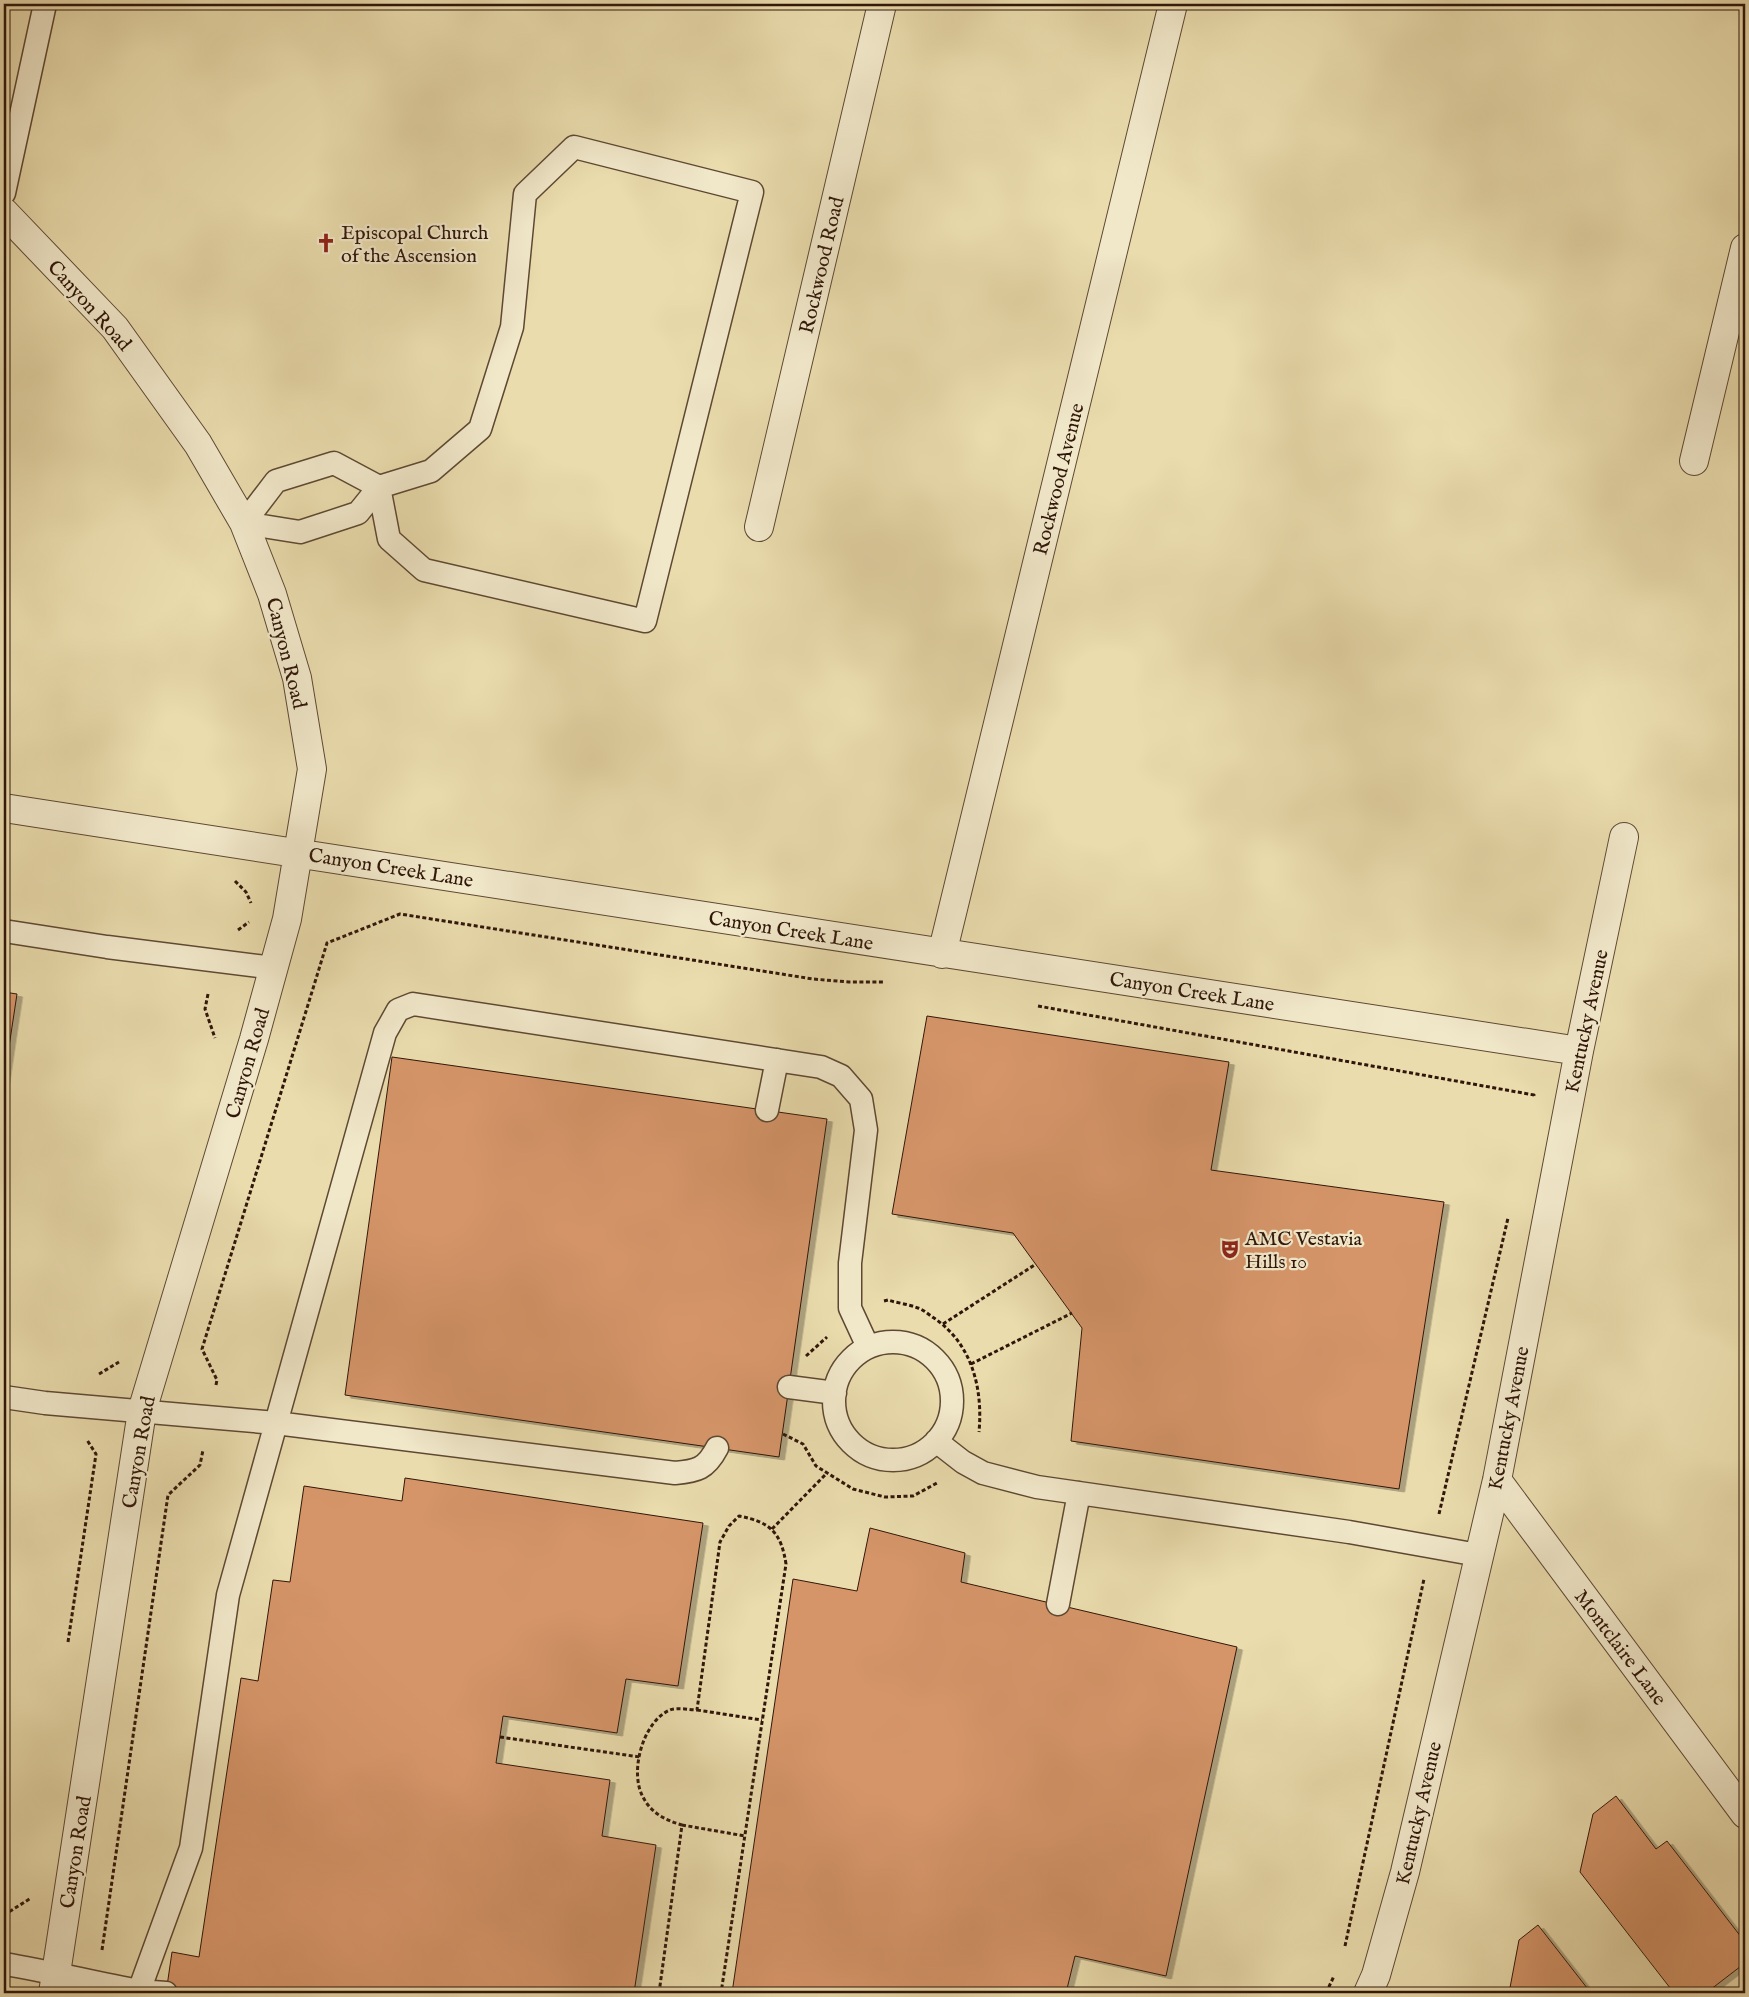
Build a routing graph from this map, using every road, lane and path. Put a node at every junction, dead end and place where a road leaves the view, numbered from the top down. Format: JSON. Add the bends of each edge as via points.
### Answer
{"nodes":[{"id":1,"x":45,"y":4,"type":"edge"},
{"id":2,"x":882,"y":4,"type":"edge"},
{"id":3,"x":1173,"y":4,"type":"edge"},
{"id":4,"x":4,"y":193,"type":"edge"},
{"id":5,"x":4,"y":212,"type":"edge"},
{"id":6,"x":1745,"y":248,"type":"edge"},
{"id":7,"x":1694,"y":461,"type":"dead end"},
{"id":8,"x":380,"y":488,"type":"junction"},
{"id":9,"x":244,"y":523,"type":"junction"},
{"id":10,"x":759,"y":527,"type":"dead end"},
{"id":11,"x":4,"y":808,"type":"edge"},
{"id":12,"x":1624,"y":837,"type":"dead end"},
{"id":13,"x":299,"y":852,"type":"junction"},
{"id":14,"x":229,"y":880,"type":"dead end"},
{"id":15,"x":251,"y":911,"type":"dead end"},
{"id":16,"x":250,"y":921,"type":"dead end"},
{"id":17,"x":4,"y":931,"type":"edge"},
{"id":18,"x":942,"y":954,"type":"junction"},
{"id":19,"x":216,"y":961,"type":"junction"},
{"id":20,"x":274,"y":968,"type":"junction"},
{"id":21,"x":214,"y":1044,"type":"dead end"},
{"id":22,"x":1579,"y":1051,"type":"junction"},
{"id":23,"x":777,"y":1060,"type":"junction"},
{"id":24,"x":767,"y":1110,"type":"dead end"},
{"id":25,"x":1036,"y":1264,"type":"dead end"},
{"id":26,"x":853,"y":1314,"type":"junction"},
{"id":27,"x":1072,"y":1314,"type":"dead end"},
{"id":28,"x":943,"y":1324,"type":"junction"},
{"id":29,"x":868,"y":1347,"type":"junction"},
{"id":30,"x":803,"y":1358,"type":"dead end"},
{"id":31,"x":121,"y":1361,"type":"dead end"},
{"id":32,"x":971,"y":1364,"type":"junction"},
{"id":33,"x":789,"y":1387,"type":"dead end"},
{"id":34,"x":834,"y":1393,"type":"junction"},
{"id":35,"x":4,"y":1396,"type":"edge"},
{"id":36,"x":85,"y":1406,"type":"junction"},
{"id":37,"x":142,"y":1411,"type":"junction"},
{"id":38,"x":276,"y":1423,"type":"junction"},
{"id":39,"x":783,"y":1434,"type":"dead end"},
{"id":40,"x":936,"y":1441,"type":"junction"},
{"id":41,"x":717,"y":1448,"type":"dead end"},
{"id":42,"x":963,"y":1462,"type":"junction"},
{"id":43,"x":827,"y":1473,"type":"junction"},
{"id":44,"x":1497,"y":1480,"type":"junction"},
{"id":45,"x":1079,"y":1493,"type":"junction"},
{"id":46,"x":772,"y":1530,"type":"junction"},
{"id":47,"x":1478,"y":1555,"type":"junction"},
{"id":48,"x":1058,"y":1604,"type":"dead end"},
{"id":49,"x":67,"y":1651,"type":"dead end"},
{"id":50,"x":697,"y":1710,"type":"junction"},
{"id":51,"x":762,"y":1720,"type":"junction"},
{"id":52,"x":500,"y":1737,"type":"dead end"},
{"id":53,"x":640,"y":1757,"type":"junction"},
{"id":54,"x":1745,"y":1814,"type":"edge"},
{"id":55,"x":682,"y":1825,"type":"junction"},
{"id":56,"x":744,"y":1836,"type":"junction"},
{"id":57,"x":31,"y":1898,"type":"dead end"},
{"id":58,"x":4,"y":1915,"type":"edge"},
{"id":59,"x":4,"y":1964,"type":"edge"},
{"id":60,"x":54,"y":1983,"type":"edge"},
{"id":61,"x":139,"y":1991,"type":"junction"},
{"id":62,"x":166,"y":1993,"type":"edge"},
{"id":63,"x":659,"y":1993,"type":"edge"},
{"id":64,"x":721,"y":1993,"type":"edge"},
{"id":65,"x":1368,"y":1993,"type":"edge"}],
"edges":[{"from":1,"to":4,"type":"lane"},
{"from":2,"to":10,"type":"street","name":"Rockwood Road"},
{"from":3,"to":18,"type":"street","name":"Rockwood Avenue"},
{"from":5,"to":9,"type":"street","name":"Canyon Road","via":[[115,328],[198,444]]},
{"from":6,"to":7,"type":"street"},
{"from":8,"to":8,"type":"lane","via":[[389,540],[424,570],[645,621],[752,192],[574,147],[524,194],[512,326],[480,429],[431,471]]},
{"from":8,"to":9,"type":"lane","via":[[358,513],[300,532]]},
{"from":8,"to":9,"type":"lane","via":[[334,463],[276,481]]},
{"from":9,"to":13,"type":"street","name":"Canyon Road","via":[[272,594],[297,678],[312,769]]},
{"from":11,"to":13,"type":"street","name":"Canyon Creek Lane"},
{"from":12,"to":22,"type":"street","name":"Kentucky Avenue"},
{"from":13,"to":18,"type":"street","name":"Canyon Creek Lane"},
{"from":13,"to":20,"type":"street","name":"Canyon Road"},
{"from":14,"to":15,"type":"path","via":[[236,881],[246,892],[252,901]]},
{"from":16,"to":19,"type":"path","via":[[239,930],[224,934]]},
{"from":17,"to":19,"type":"lane"},
{"from":18,"to":22,"type":"street","name":"Canyon Creek Lane","via":[[968,955]]},
{"from":19,"to":20,"type":"lane"},
{"from":19,"to":21,"type":"path","via":[[205,1009],[215,1036]]},
{"from":20,"to":37,"type":"street","name":"Canyon Road"},
{"from":22,"to":44,"type":"street","name":"Kentucky Avenue"},
{"from":23,"to":24,"type":"lane"},
{"from":23,"to":26,"type":"lane","via":[[821,1067],[841,1076],[861,1099],[866,1130],[850,1263],[850,1308]]},
{"from":23,"to":38,"type":"lane","via":[[413,1004],[398,1010],[386,1033]]},
{"from":25,"to":28,"type":"path"},
{"from":26,"to":28,"type":"path","via":[[864,1305],[888,1300],[919,1308]]},
{"from":26,"to":29,"type":"lane"},
{"from":26,"to":30,"type":"path"},
{"from":27,"to":32,"type":"path"},
{"from":28,"to":32,"type":"path","via":[[963,1346]]},
{"from":29,"to":34,"type":"lane","via":[[852,1358],[840,1374]]},
{"from":29,"to":40,"type":"lane","via":[[886,1342],[906,1343],[925,1350],[939,1364],[949,1381],[952,1400],[950,1419]]},
{"from":31,"to":36,"type":"path","via":[[88,1381]]},
{"from":32,"to":42,"type":"path","via":[[981,1416],[979,1437]]},
{"from":33,"to":34,"type":"lane"},
{"from":34,"to":40,"type":"lane","via":[[835,1413],[842,1431],[854,1446],[870,1457],[890,1461],[909,1459],[927,1451]]},
{"from":35,"to":36,"type":"lane"},
{"from":36,"to":37,"type":"lane"},
{"from":36,"to":49,"type":"path","via":[[82,1433],[96,1454]]},
{"from":37,"to":38,"type":"lane"},
{"from":37,"to":60,"type":"street","name":"Canyon Road"},
{"from":38,"to":41,"type":"lane","via":[[675,1473],[696,1471],[711,1460]]},
{"from":38,"to":61,"type":"lane","via":[[228,1596],[191,1848]]},
{"from":39,"to":43,"type":"path","via":[[803,1444],[816,1466]]},
{"from":40,"to":42,"type":"lane"},
{"from":42,"to":43,"type":"path","via":[[941,1481],[913,1496],[885,1497],[853,1489]]},
{"from":42,"to":45,"type":"lane","via":[[984,1473],[1028,1485]]},
{"from":43,"to":46,"type":"path"},
{"from":44,"to":47,"type":"street","name":"Kentucky Avenue"},
{"from":44,"to":54,"type":"street","name":"Montclaire Lane"},
{"from":45,"to":47,"type":"lane","via":[[1349,1532]]},
{"from":45,"to":48,"type":"lane"},
{"from":46,"to":50,"type":"path","via":[[753,1518],[739,1516],[720,1542]]},
{"from":46,"to":51,"type":"path","via":[[783,1548],[786,1564]]},
{"from":47,"to":65,"type":"street","name":"Kentucky Avenue","via":[[1405,1872]]},
{"from":50,"to":51,"type":"path"},
{"from":50,"to":53,"type":"path","via":[[672,1709],[655,1719],[645,1736]]},
{"from":51,"to":56,"type":"path"},
{"from":52,"to":53,"type":"path"},
{"from":53,"to":55,"type":"path","via":[[637,1768],[642,1796],[656,1814]]},
{"from":55,"to":56,"type":"path"},
{"from":55,"to":63,"type":"path"},
{"from":56,"to":64,"type":"path"},
{"from":57,"to":58,"type":"path"},
{"from":59,"to":60,"type":"lane"},
{"from":60,"to":61,"type":"lane","via":[[96,1983]]},
{"from":61,"to":62,"type":"lane"}]}
